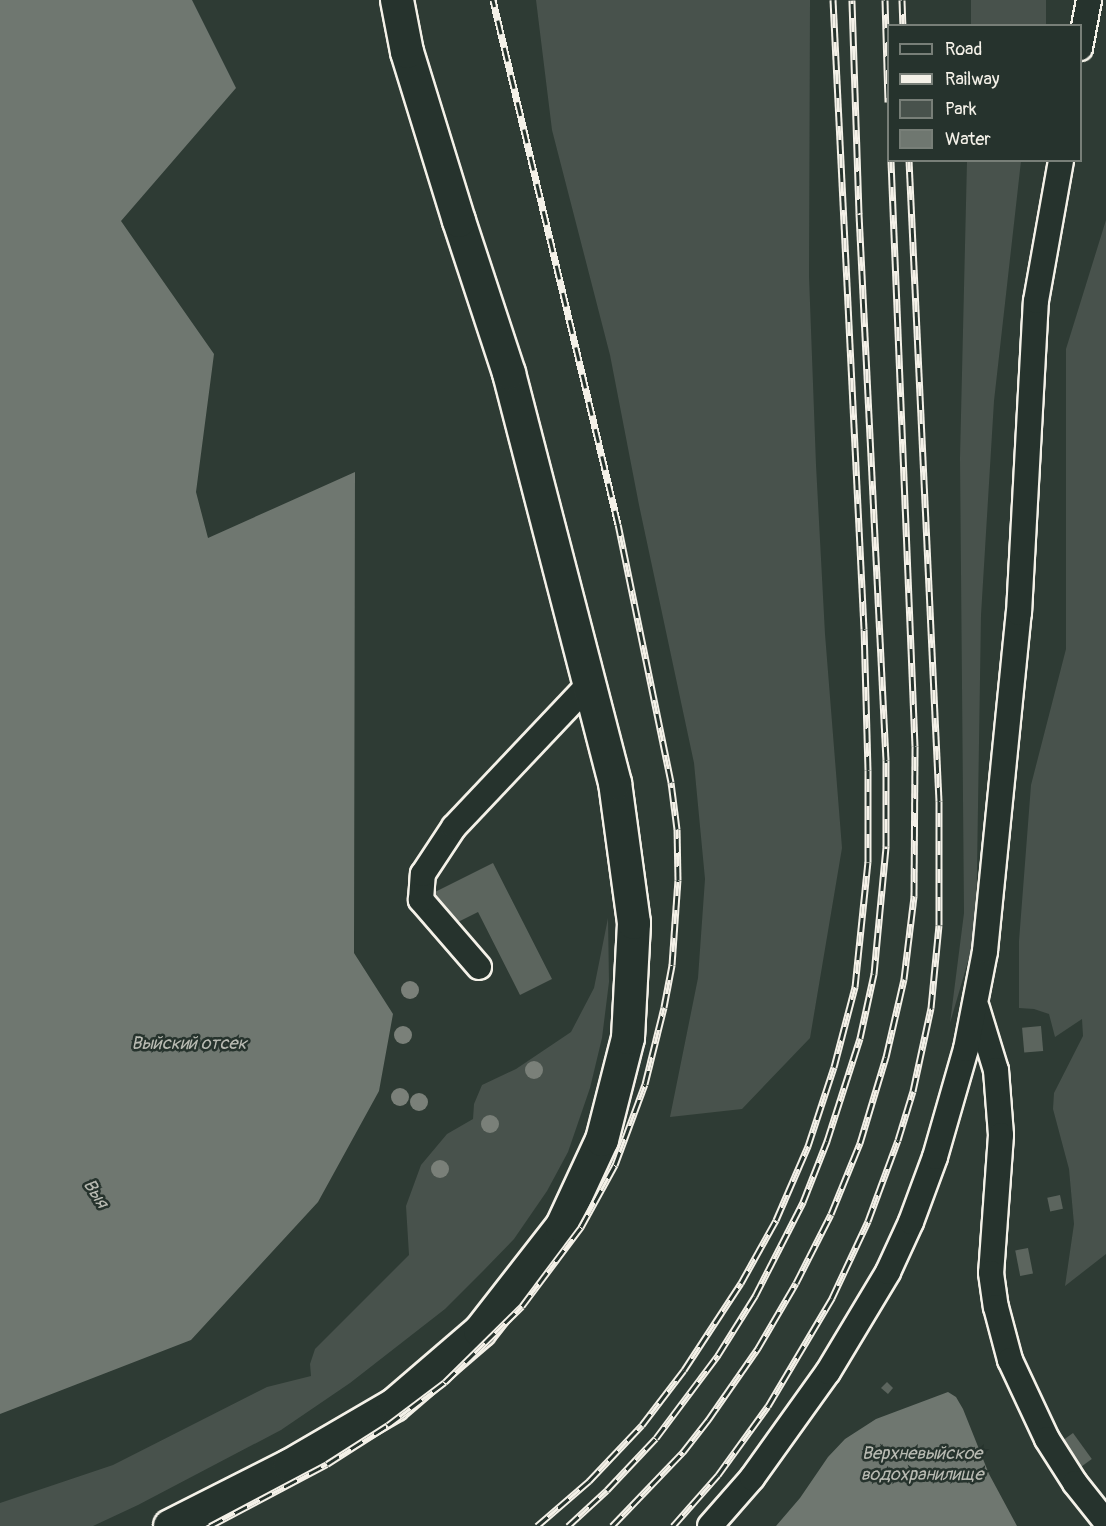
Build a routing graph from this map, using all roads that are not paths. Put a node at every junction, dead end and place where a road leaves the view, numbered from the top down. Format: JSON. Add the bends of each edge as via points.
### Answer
{"nodes":[{"id":1,"x":397,"y":0,"type":"edge"},
{"id":2,"x":1089,"y":0,"type":"edge"},
{"id":3,"x":1082,"y":37,"type":"edge"},
{"id":4,"x":1061,"y":162,"type":"edge"},
{"id":5,"x":590,"y":683,"type":"junction"},
{"id":6,"x":479,"y":967,"type":"dead end"},
{"id":7,"x":976,"y":1007,"type":"junction"},
{"id":8,"x":1106,"y":1522,"type":"edge"},
{"id":9,"x":170,"y":1526,"type":"edge"},
{"id":10,"x":710,"y":1526,"type":"edge"}],
"edges":[{"from":1,"to":5,"type":"main road","via":[[411,63],[508,373]]},
{"from":2,"to":3,"type":"street"},
{"from":4,"to":7,"type":"street","via":[[1036,302],[1019,613],[986,951]]},
{"from":5,"to":6,"type":"street","via":[[454,827],[423,874],[421,900]]},
{"from":5,"to":9,"type":"main road","via":[[615,783],[634,923],[628,1038],[602,1140],[562,1226],[480,1330],[394,1405],[289,1466]]},
{"from":7,"to":8,"type":"street","via":[[996,1070],[1001,1135],[991,1273],[996,1307],[1010,1360],[1047,1439]]},
{"from":7,"to":10,"type":"street","via":[[935,1157],[888,1272],[828,1372],[752,1478]]}]}
